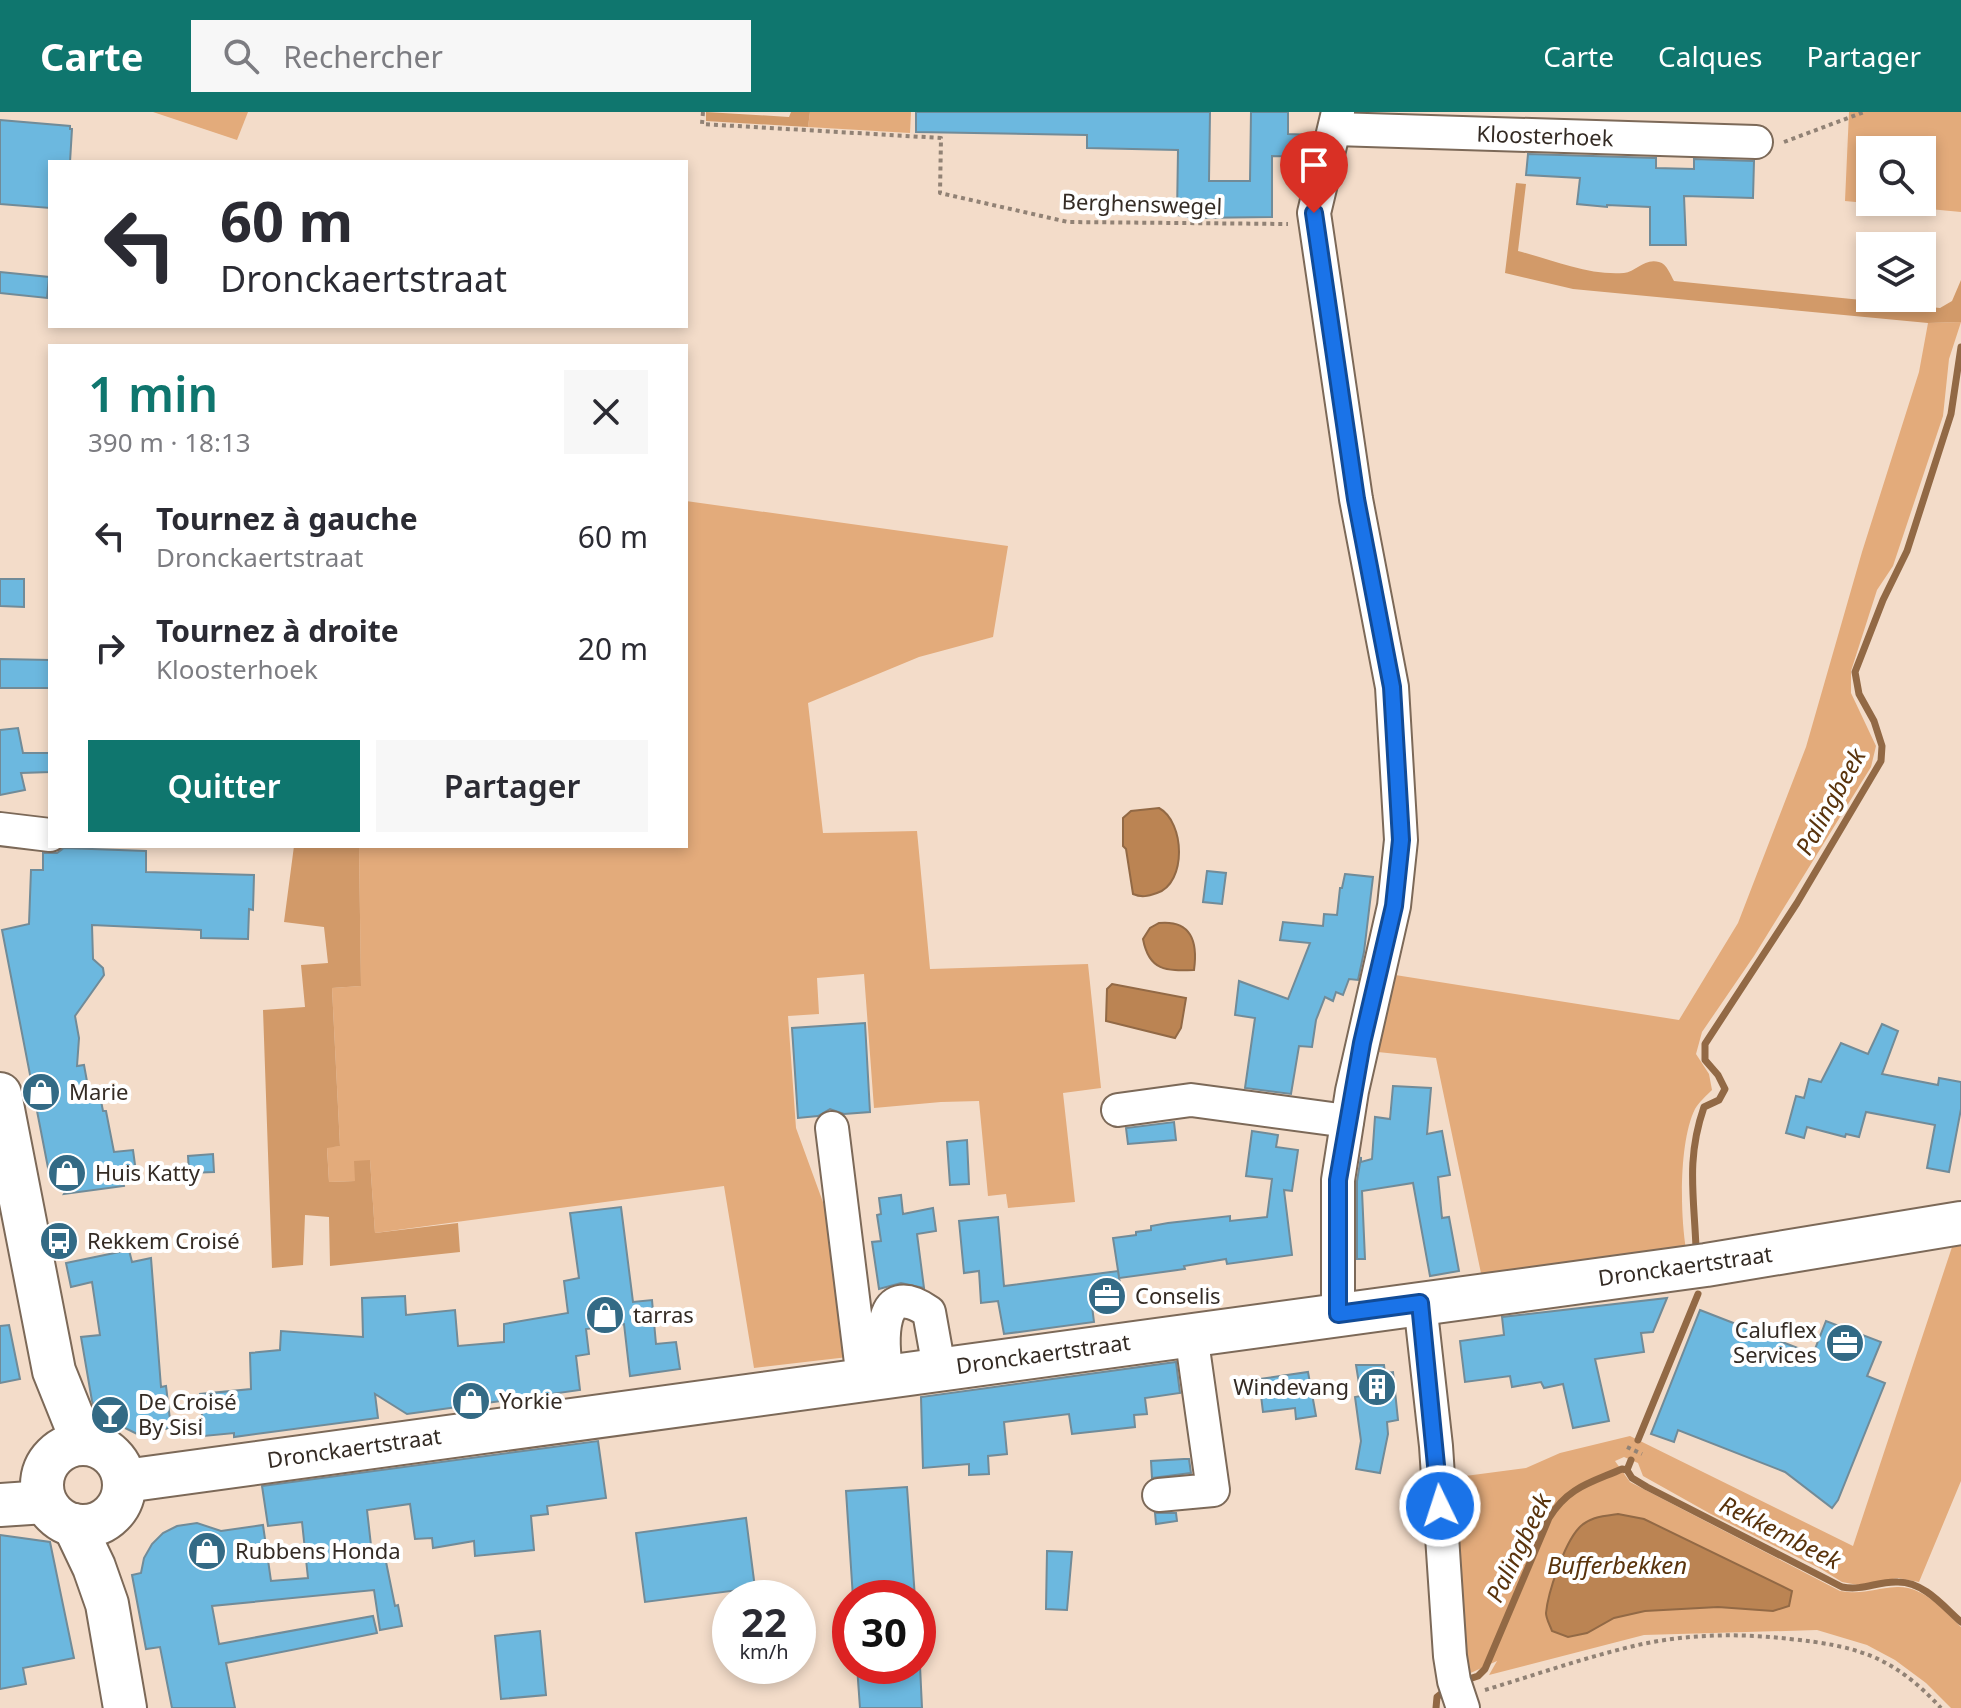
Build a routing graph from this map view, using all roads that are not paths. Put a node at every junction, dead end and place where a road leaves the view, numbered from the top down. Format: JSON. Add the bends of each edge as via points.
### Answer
{"nodes":[{"id":1,"x":1337,"y":120,"type":"edge"},
{"id":2,"x":1756,"y":142,"type":"road end"},
{"id":3,"x":0,"y":829,"type":"edge"},
{"id":4,"x":48,"y":835,"type":"edge"},
{"id":5,"x":0,"y":1094,"type":"edge"},
{"id":6,"x":1118,"y":1110,"type":"dead end"},
{"id":7,"x":1347,"y":1121,"type":"junction"},
{"id":8,"x":832,"y":1128,"type":"dead end"},
{"id":9,"x":1961,"y":1223,"type":"edge"},
{"id":10,"x":1420,"y":1303,"type":"junction"},
{"id":11,"x":1338,"y":1314,"type":"junction"},
{"id":12,"x":1191,"y":1334,"type":"junction"},
{"id":13,"x":939,"y":1368,"type":"junction"},
{"id":14,"x":875,"y":1377,"type":"junction"},
{"id":15,"x":125,"y":1481,"type":"junction"},
{"id":16,"x":68,"y":1486,"type":"junction"},
{"id":17,"x":0,"y":1487,"type":"edge"},
{"id":18,"x":1159,"y":1495,"type":"dead end"},
{"id":19,"x":0,"y":1505,"type":"edge"},
{"id":20,"x":1462,"y":1703,"type":"edge"},
{"id":21,"x":125,"y":1708,"type":"edge"}],
"edges":[{"from":1,"to":2,"type":"street","name":"Kloosterhoek"},
{"from":1,"to":7,"type":"street","name":"Kloosterhoek","via":[[1314,213],[1356,499],[1392,687],[1401,840],[1394,906]]},
{"from":3,"to":4,"type":"street"},
{"from":5,"to":16,"type":"main road","via":[[54,1371],[54,1434]]},
{"from":6,"to":7,"type":"street","via":[[1191,1100]]},
{"from":7,"to":11,"type":"street","name":"Kloosterhoek","via":[[1338,1180]]},
{"from":8,"to":14,"type":"street"},
{"from":9,"to":10,"type":"main road","name":"Dronckaertstraat","via":[[1706,1265]]},
{"from":10,"to":11,"type":"main road","name":"Dronckaertstraat"},
{"from":10,"to":20,"type":"street","via":[[1450,1656]]},
{"from":11,"to":12,"type":"main road","name":"Dronckaertstraat"},
{"from":12,"to":13,"type":"main road","name":"Dronckaertstraat"},
{"from":12,"to":18,"type":"street","via":[[1213,1490]]},
{"from":13,"to":14,"type":"main road","name":"Dronckaertstraat"},
{"from":13,"to":14,"type":"street","via":[[929,1312],[915,1303],[900,1303],[889,1309],[884,1321]]},
{"from":14,"to":15,"type":"main road","name":"Dronckaertstraat"},
{"from":15,"to":16,"type":"main road","via":[[118,1508]]},
{"from":15,"to":16,"type":"main road","via":[[121,1467],[101,1446]]},
{"from":16,"to":17,"type":"main road"},
{"from":16,"to":19,"type":"main road"},
{"from":16,"to":21,"type":"main road","via":[[108,1566],[107,1604]]}]}
